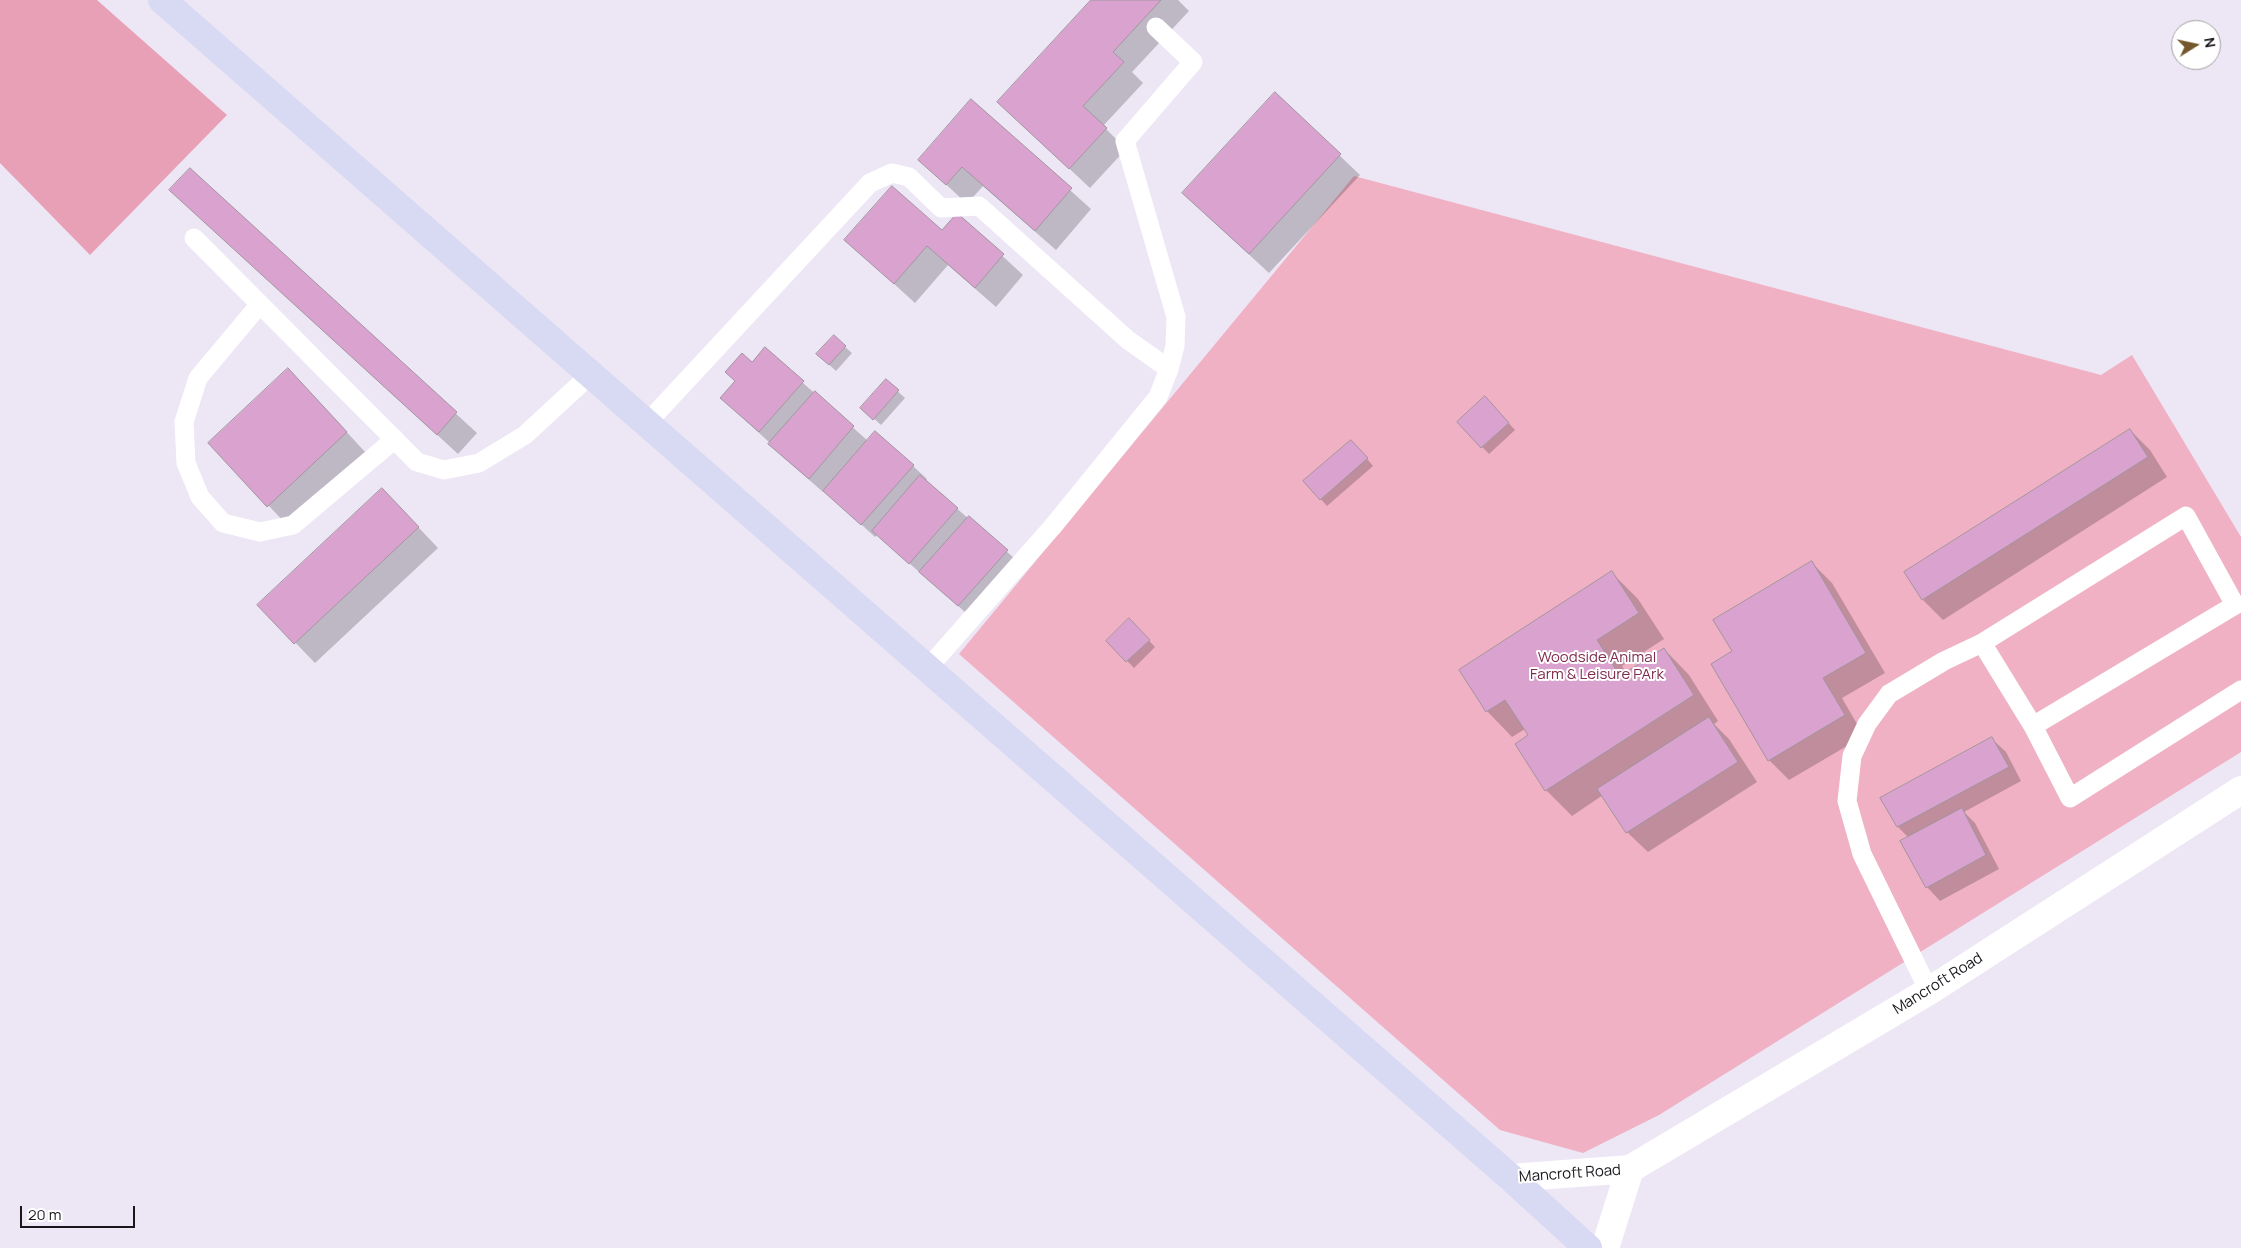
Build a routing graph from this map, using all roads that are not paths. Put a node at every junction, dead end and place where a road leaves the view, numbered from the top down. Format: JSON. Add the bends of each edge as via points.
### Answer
{"nodes":[{"id":1,"x":162,"y":0,"type":"edge"},
{"id":2,"x":1156,"y":27,"type":"dead end"},
{"id":3,"x":194,"y":238,"type":"dead end"},
{"id":4,"x":260,"y":304,"type":"junction"},
{"id":5,"x":1170,"y":369,"type":"junction"},
{"id":6,"x":590,"y":375,"type":"junction"},
{"id":7,"x":646,"y":424,"type":"junction"},
{"id":8,"x":395,"y":439,"type":"junction"},
{"id":9,"x":2238,"y":610,"type":"edge"},
{"id":10,"x":1982,"y":643,"type":"junction"},
{"id":11,"x":926,"y":669,"type":"junction"},
{"id":12,"x":2241,"y":690,"type":"edge"},
{"id":13,"x":2033,"y":726,"type":"junction"},
{"id":14,"x":2241,"y":790,"type":"edge"},
{"id":15,"x":1930,"y":991,"type":"junction"},
{"id":16,"x":1630,"y":1169,"type":"junction"},
{"id":17,"x":1511,"y":1178,"type":"junction"},
{"id":18,"x":1588,"y":1248,"type":"edge"},
{"id":19,"x":1605,"y":1248,"type":"edge"}],
"edges":[{"from":1,"to":6,"type":"main road"},
{"from":2,"to":5,"type":"lane","via":[[1193,62],[1125,141],[1176,317]]},
{"from":3,"to":4,"type":"lane"},
{"from":4,"to":8,"type":"lane"},
{"from":4,"to":8,"type":"lane","via":[[198,378],[184,422],[186,463],[200,497],[223,523],[260,532],[293,525]]},
{"from":5,"to":7,"type":"lane","via":[[1128,340],[979,206],[941,208],[909,177],[892,173],[870,183]]},
{"from":5,"to":11,"type":"lane","via":[[1158,397],[1054,526]]},
{"from":6,"to":7,"type":"main road"},
{"from":6,"to":8,"type":"lane","via":[[525,435],[479,463],[444,470],[418,462]]},
{"from":7,"to":11,"type":"main road"},
{"from":9,"to":10,"type":"lane","via":[[2186,516]]},
{"from":9,"to":13,"type":"lane"},
{"from":10,"to":13,"type":"lane"},
{"from":10,"to":15,"type":"lane","via":[[1889,694],[1867,724],[1852,756],[1847,801],[1862,854]]},
{"from":11,"to":17,"type":"main road"},
{"from":12,"to":13,"type":"lane","via":[[2070,798]]},
{"from":14,"to":15,"type":"street","name":"Mancroft Road"},
{"from":15,"to":16,"type":"street","name":"Mancroft Road"},
{"from":16,"to":17,"type":"street","name":"Mancroft Road"},
{"from":16,"to":19,"type":"street","name":"Mancroft Road"},
{"from":17,"to":18,"type":"main road"}]}
